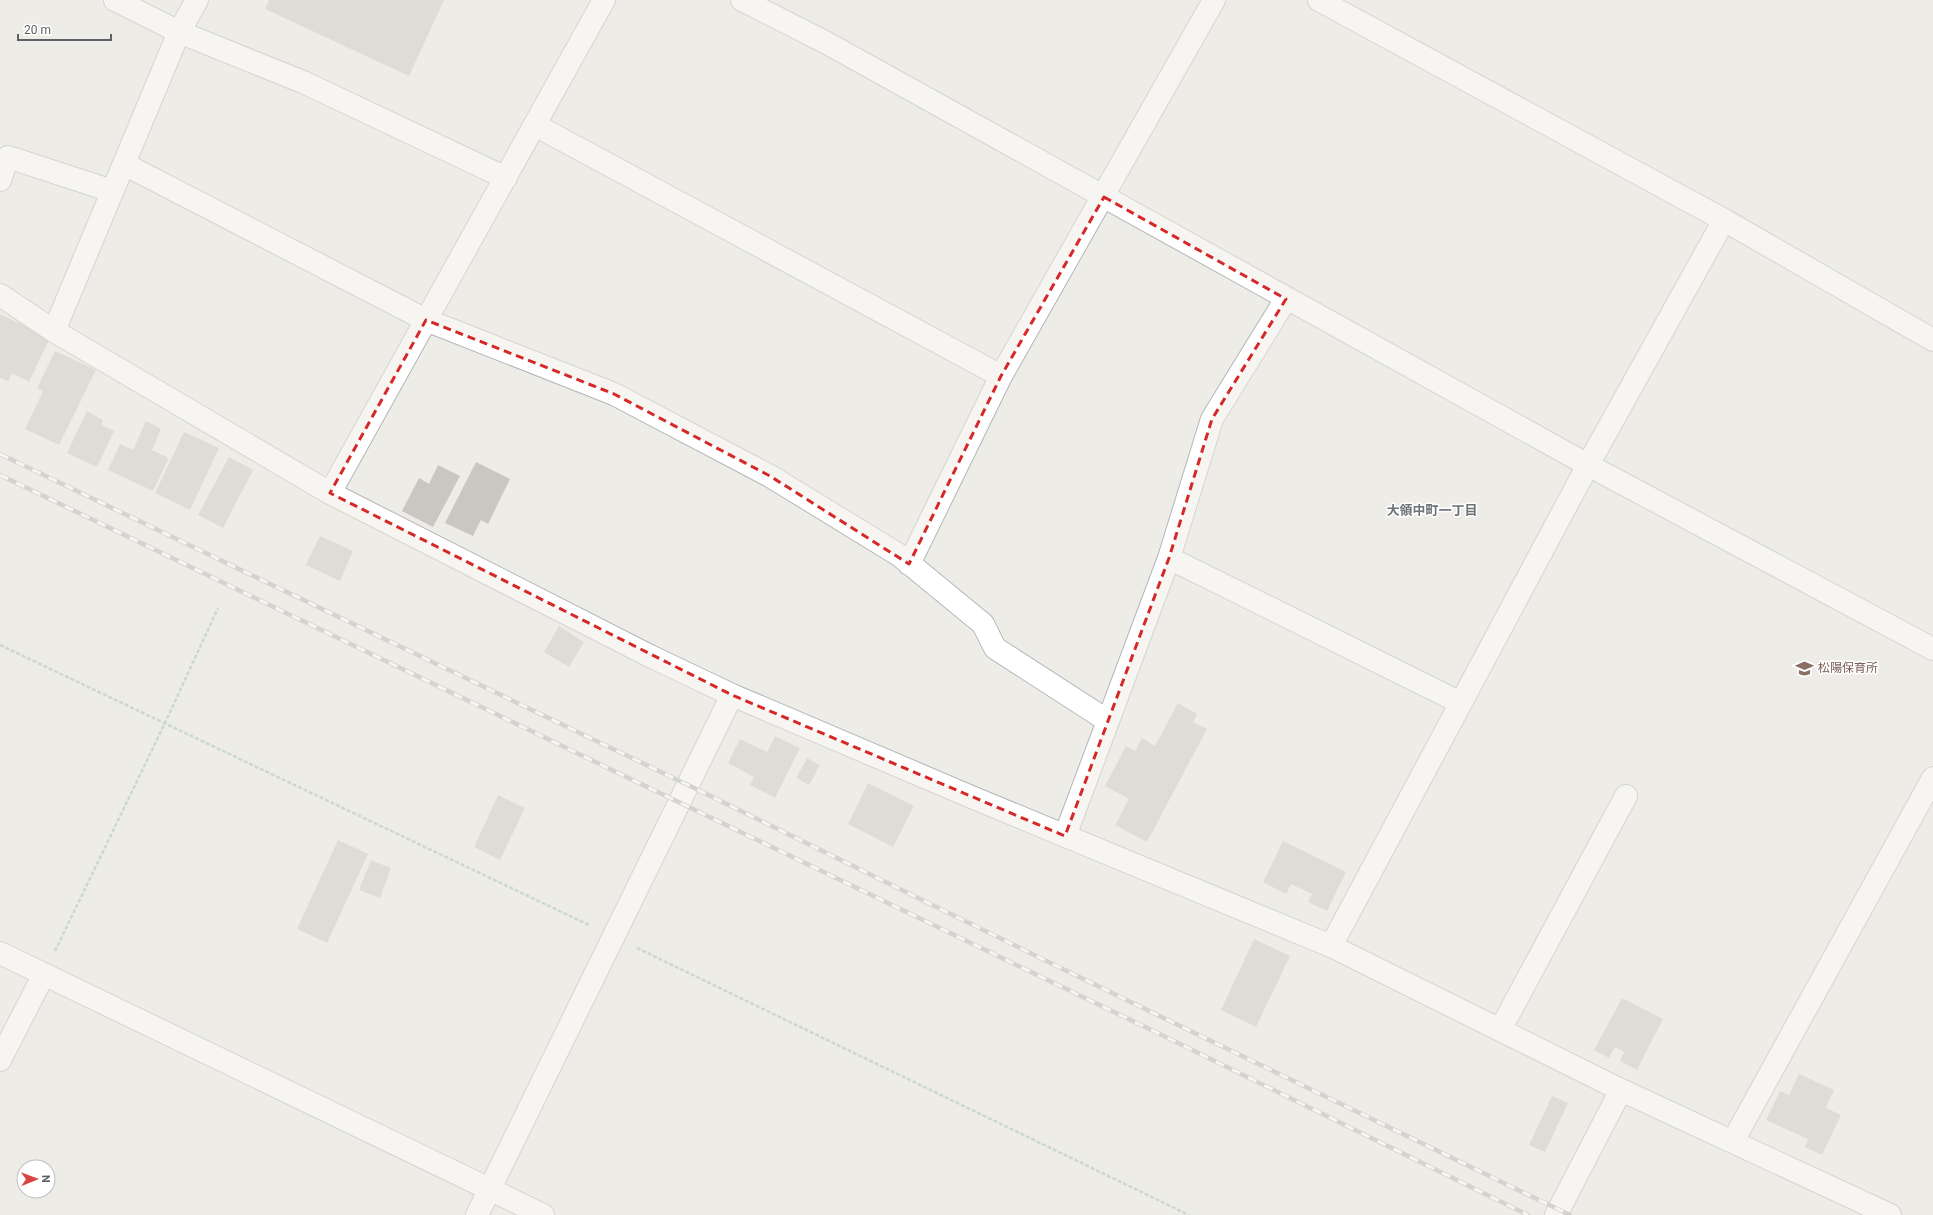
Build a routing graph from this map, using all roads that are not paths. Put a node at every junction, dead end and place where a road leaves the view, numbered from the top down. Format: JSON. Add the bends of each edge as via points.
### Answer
{"nodes":[{"id":1,"x":115,"y":0,"type":"edge"},
{"id":2,"x":197,"y":0,"type":"edge"},
{"id":3,"x":604,"y":0,"type":"edge"},
{"id":4,"x":742,"y":0,"type":"edge"},
{"id":5,"x":1214,"y":0,"type":"edge"},
{"id":6,"x":1318,"y":0,"type":"edge"},
{"id":7,"x":179,"y":32,"type":"junction"},
{"id":8,"x":535,"y":125,"type":"junction"},
{"id":9,"x":124,"y":164,"type":"junction"},
{"id":10,"x":506,"y":178,"type":"junction"},
{"id":11,"x":0,"y":180,"type":"edge"},
{"id":12,"x":112,"y":191,"type":"junction"},
{"id":13,"x":1104,"y":197,"type":"junction"},
{"id":14,"x":1724,"y":220,"type":"junction"},
{"id":15,"x":0,"y":295,"type":"edge"},
{"id":16,"x":1286,"y":299,"type":"junction"},
{"id":17,"x":426,"y":320,"type":"junction"},
{"id":18,"x":54,"y":331,"type":"junction"},
{"id":19,"x":1933,"y":340,"type":"edge"},
{"id":20,"x":1001,"y":376,"type":"junction"},
{"id":21,"x":1588,"y":465,"type":"junction"},
{"id":22,"x":330,"y":493,"type":"junction"},
{"id":23,"x":1169,"y":558,"type":"junction"},
{"id":24,"x":909,"y":564,"type":"junction"},
{"id":25,"x":1933,"y":649,"type":"edge"},
{"id":26,"x":732,"y":695,"type":"junction"},
{"id":27,"x":1461,"y":703,"type":"junction"},
{"id":28,"x":1108,"y":721,"type":"junction"},
{"id":29,"x":1933,"y":778,"type":"edge"},
{"id":30,"x":1626,"y":796,"type":"dead end"},
{"id":31,"x":1065,"y":836,"type":"junction"},
{"id":32,"x":1331,"y":946,"type":"junction"},
{"id":33,"x":0,"y":953,"type":"edge"},
{"id":34,"x":44,"y":974,"type":"junction"},
{"id":35,"x":1500,"y":1030,"type":"junction"},
{"id":36,"x":0,"y":1060,"type":"edge"},
{"id":37,"x":1621,"y":1090,"type":"junction"},
{"id":38,"x":1733,"y":1141,"type":"junction"},
{"id":39,"x":490,"y":1189,"type":"junction"},
{"id":40,"x":477,"y":1215,"type":"edge"},
{"id":41,"x":543,"y":1215,"type":"edge"},
{"id":42,"x":1556,"y":1215,"type":"edge"},
{"id":43,"x":1890,"y":1215,"type":"edge"}],
"edges":[{"from":1,"to":7,"type":"street"},
{"from":2,"to":7,"type":"street"},
{"from":3,"to":8,"type":"street"},
{"from":4,"to":13,"type":"street","via":[[825,42]]},
{"from":5,"to":13,"type":"street"},
{"from":6,"to":14,"type":"street"},
{"from":7,"to":9,"type":"street"},
{"from":7,"to":10,"type":"street","via":[[303,82]]},
{"from":8,"to":10,"type":"street"},
{"from":8,"to":20,"type":"street"},
{"from":9,"to":12,"type":"street"},
{"from":9,"to":17,"type":"street"},
{"from":10,"to":17,"type":"street"},
{"from":11,"to":12,"type":"street","via":[[8,157]]},
{"from":12,"to":18,"type":"street"},
{"from":13,"to":16,"type":"street"},
{"from":13,"to":20,"type":"street"},
{"from":14,"to":19,"type":"street"},
{"from":14,"to":21,"type":"street"},
{"from":15,"to":18,"type":"street"},
{"from":16,"to":21,"type":"street"},
{"from":16,"to":23,"type":"street","via":[[1212,419]]},
{"from":17,"to":22,"type":"street"},
{"from":17,"to":24,"type":"street","via":[[614,394],[770,476],[899,555]]},
{"from":18,"to":22,"type":"street"},
{"from":20,"to":24,"type":"street"},
{"from":21,"to":25,"type":"street"},
{"from":21,"to":27,"type":"street"},
{"from":22,"to":26,"type":"street"},
{"from":23,"to":27,"type":"street"},
{"from":23,"to":28,"type":"street"},
{"from":24,"to":28,"type":"street","via":[[983,624],[995,648]]},
{"from":26,"to":31,"type":"street"},
{"from":26,"to":39,"type":"street"},
{"from":27,"to":32,"type":"street"},
{"from":28,"to":31,"type":"street"},
{"from":29,"to":38,"type":"street"},
{"from":30,"to":35,"type":"street"},
{"from":31,"to":32,"type":"street"},
{"from":32,"to":35,"type":"street"},
{"from":33,"to":34,"type":"street"},
{"from":34,"to":36,"type":"street"},
{"from":34,"to":39,"type":"street"},
{"from":35,"to":37,"type":"street"},
{"from":37,"to":38,"type":"street"},
{"from":37,"to":42,"type":"street"},
{"from":38,"to":43,"type":"street"},
{"from":39,"to":40,"type":"street"},
{"from":39,"to":41,"type":"street"}]}
